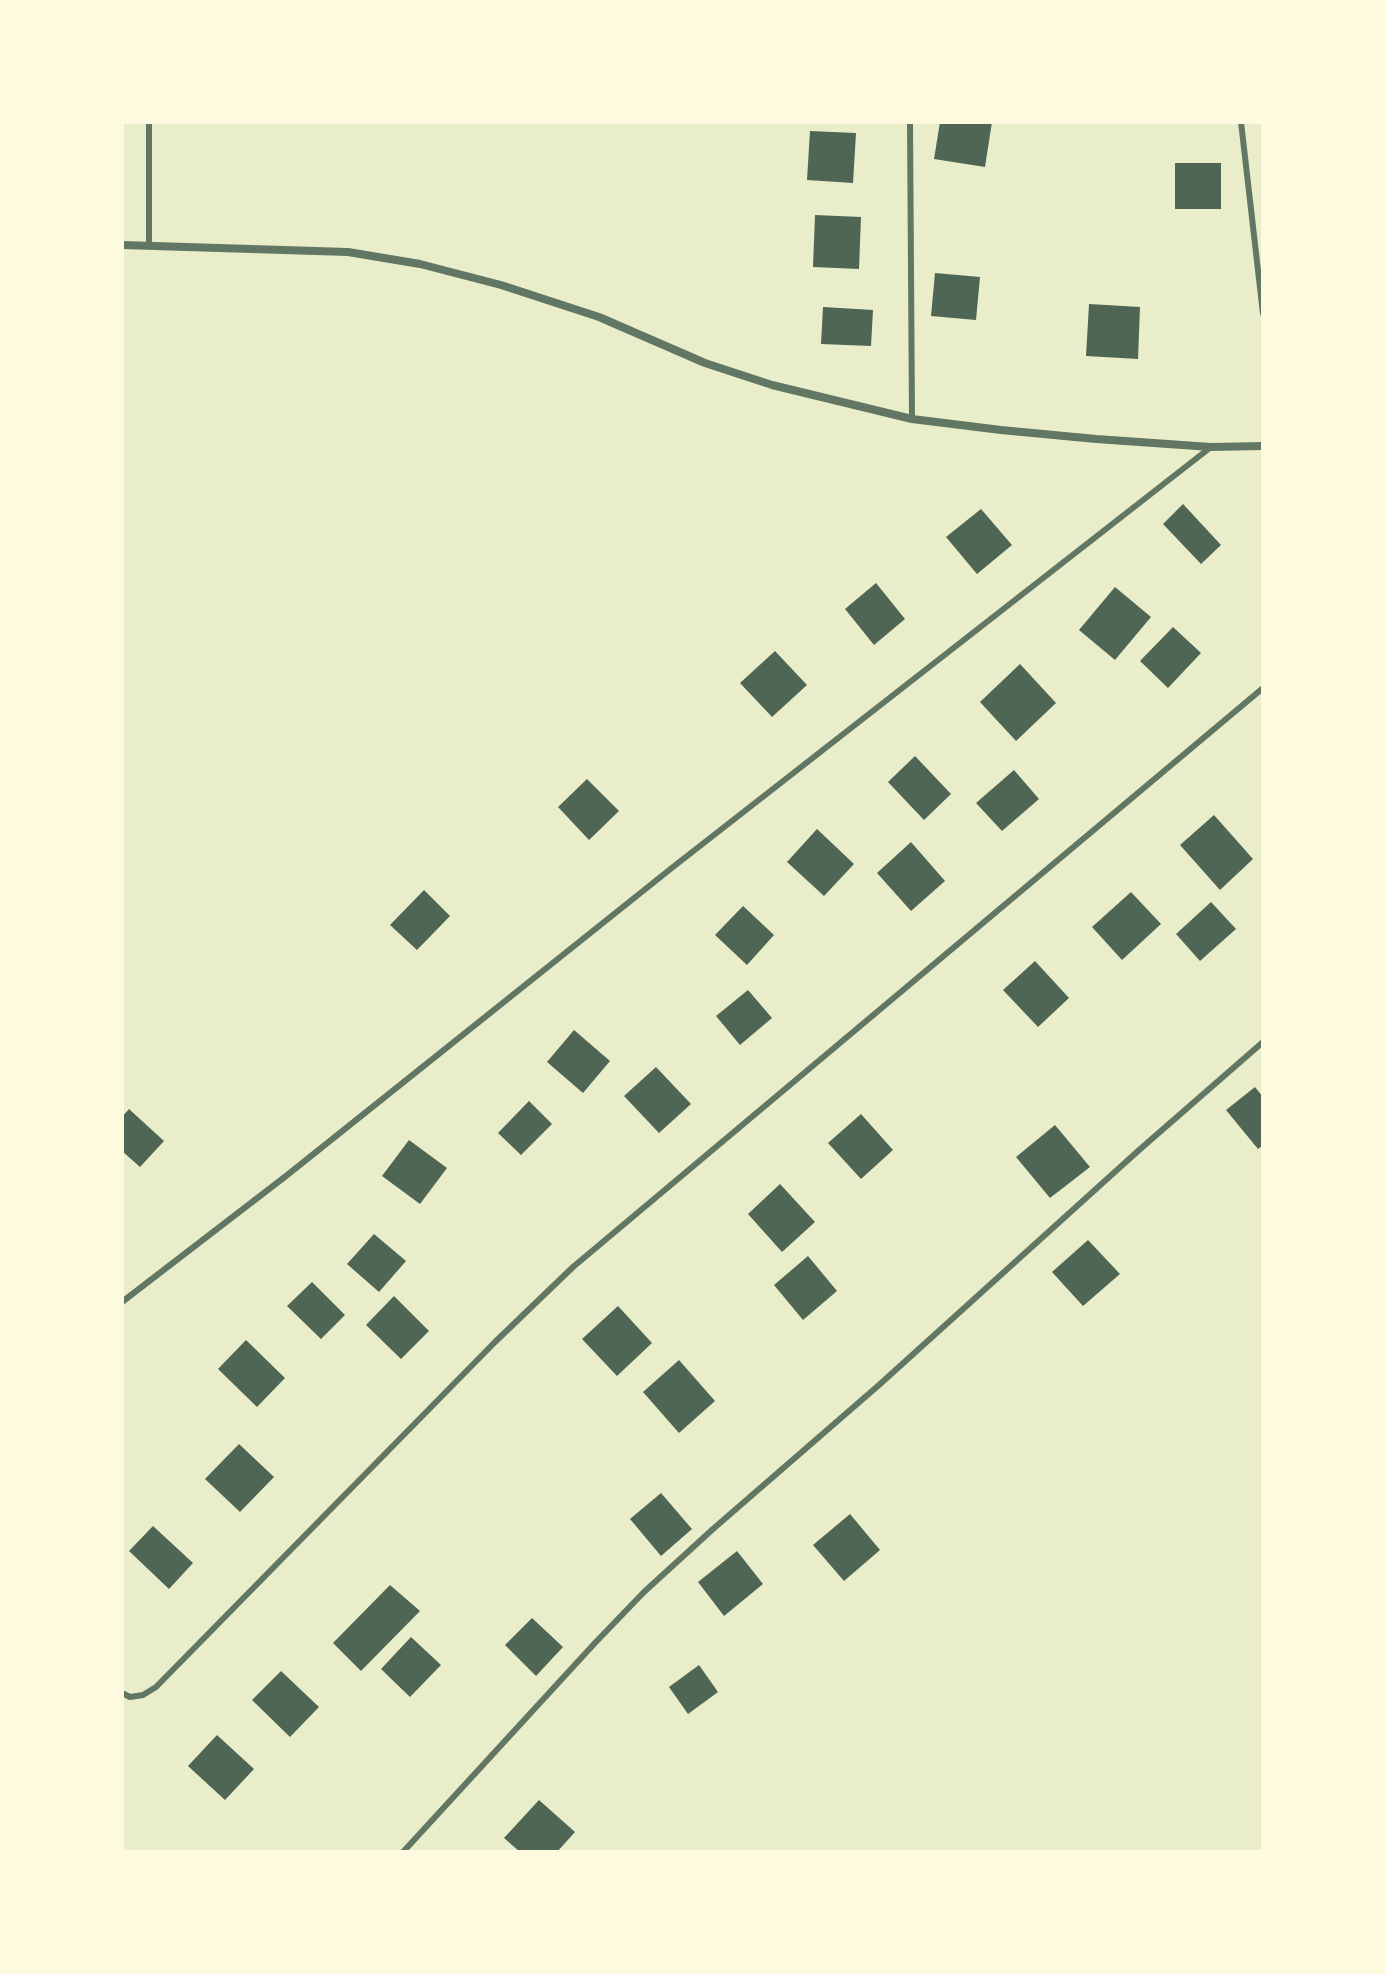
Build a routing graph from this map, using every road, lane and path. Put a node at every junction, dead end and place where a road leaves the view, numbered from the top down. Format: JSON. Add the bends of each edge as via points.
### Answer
{"nodes":[{"id":1,"x":149,"y":122,"type":"edge"},
{"id":2,"x":910,"y":122,"type":"edge"},
{"id":3,"x":1241,"y":122,"type":"edge"},
{"id":4,"x":122,"y":245,"type":"edge"},
{"id":5,"x":149,"y":246,"type":"junction"},
{"id":6,"x":1263,"y":314,"type":"edge"},
{"id":7,"x":912,"y":419,"type":"junction"},
{"id":8,"x":1263,"y":446,"type":"edge"},
{"id":9,"x":1211,"y":447,"type":"junction"},
{"id":10,"x":1263,"y":688,"type":"edge"},
{"id":11,"x":1263,"y":1042,"type":"edge"},
{"id":12,"x":122,"y":1302,"type":"edge"},
{"id":13,"x":122,"y":1693,"type":"edge"},
{"id":14,"x":403,"y":1852,"type":"edge"}],
"edges":[{"from":1,"to":5,"type":"lane"},
{"from":2,"to":7,"type":"lane"},
{"from":3,"to":6,"type":"lane"},
{"from":4,"to":5,"type":"street"},
{"from":5,"to":7,"type":"street","via":[[348,252],[420,264],[599,317],[705,363],[772,385]]},
{"from":7,"to":9,"type":"street"},
{"from":8,"to":9,"type":"street"},
{"from":9,"to":12,"type":"lane"},
{"from":10,"to":13,"type":"lane","via":[[573,1267],[156,1687],[143,1695]]},
{"from":11,"to":14,"type":"lane","via":[[644,1592]]}]}
